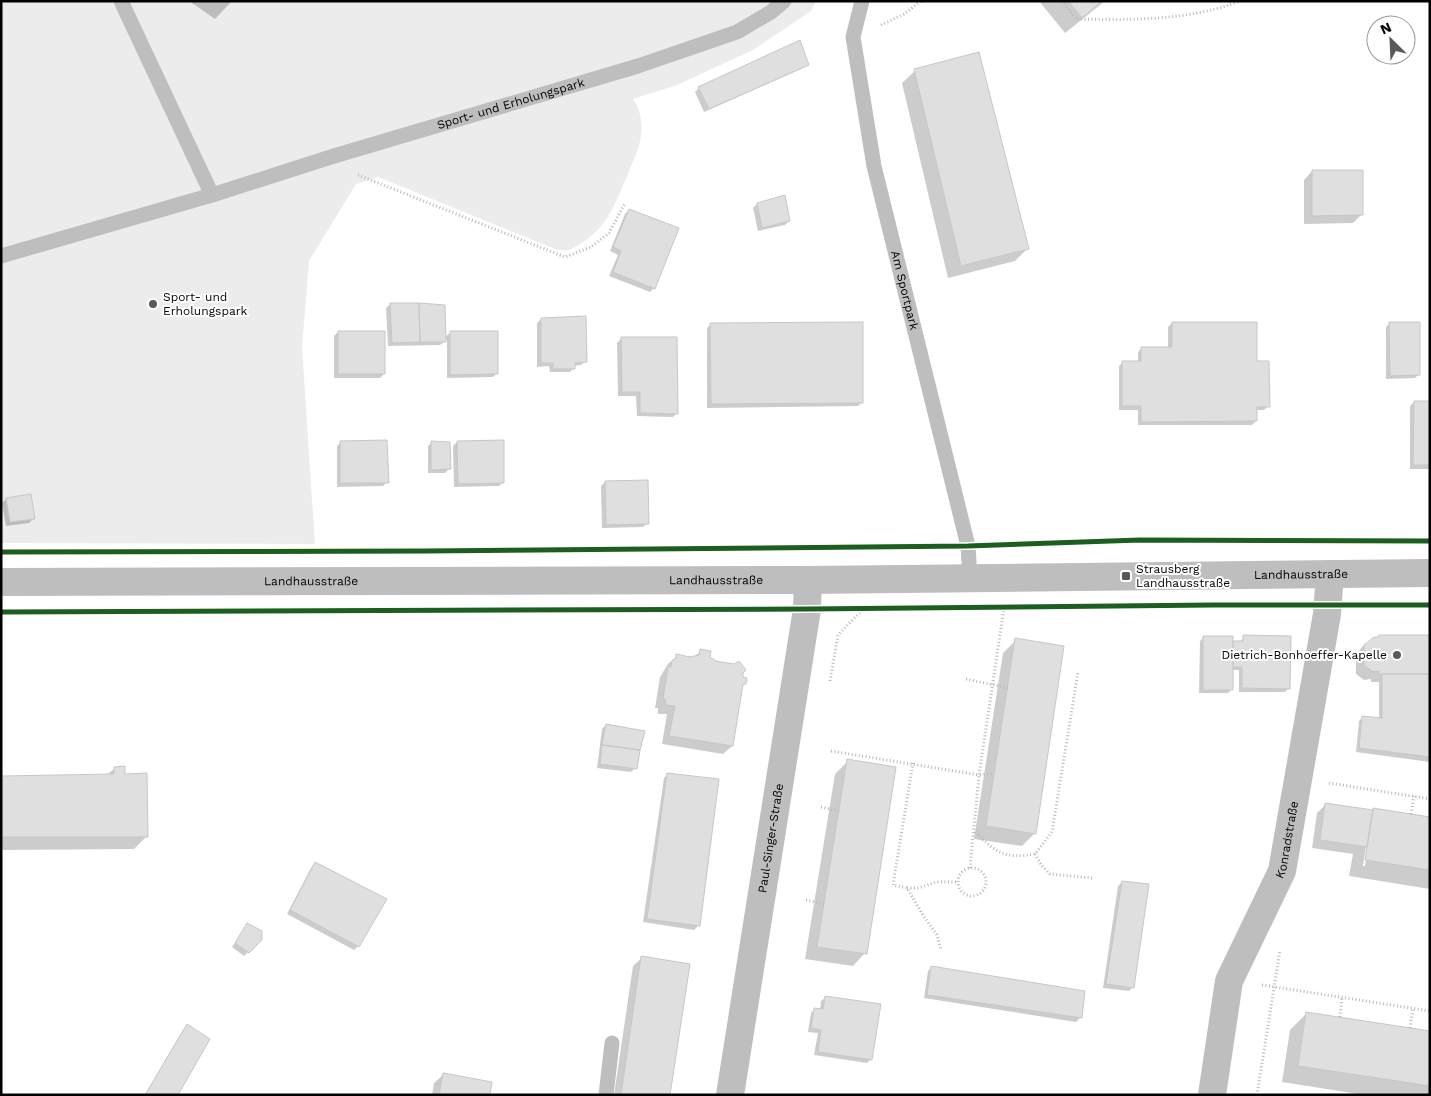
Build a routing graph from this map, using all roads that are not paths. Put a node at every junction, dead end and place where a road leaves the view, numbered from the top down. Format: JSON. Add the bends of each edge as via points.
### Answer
{"nodes":[{"id":1,"x":121,"y":1,"type":"edge"},
{"id":2,"x":784,"y":1,"type":"edge"},
{"id":3,"x":862,"y":1,"type":"edge"},
{"id":4,"x":212,"y":196,"type":"junction"},
{"id":5,"x":1,"y":256,"type":"edge"},
{"id":6,"x":1430,"y":573,"type":"edge"},
{"id":7,"x":1330,"y":574,"type":"junction"},
{"id":8,"x":970,"y":578,"type":"junction"},
{"id":9,"x":808,"y":580,"type":"junction"},
{"id":10,"x":1,"y":582,"type":"edge"},
{"id":11,"x":612,"y":1043,"type":"dead end"},
{"id":12,"x":606,"y":1095,"type":"edge"},
{"id":13,"x":730,"y":1095,"type":"edge"},
{"id":14,"x":1212,"y":1095,"type":"edge"}],
"edges":[{"from":1,"to":4,"type":"lane"},
{"from":2,"to":4,"type":"lane","name":"Sport- und Erholungspark","via":[[737,32],[638,66],[334,156]]},
{"from":3,"to":8,"type":"lane","name":"Am Sportpark","via":[[853,37],[874,166],[968,546]]},
{"from":4,"to":5,"type":"lane","name":"Sport- und Erholungspark"},
{"from":6,"to":7,"type":"street","name":"Landhausstraße"},
{"from":7,"to":8,"type":"street","name":"Landhausstraße"},
{"from":7,"to":14,"type":"street","name":"Konradstraße","via":[[1327,614],[1282,871],[1229,981]]},
{"from":8,"to":9,"type":"street","name":"Landhausstraße"},
{"from":9,"to":10,"type":"street","name":"Landhausstraße"},
{"from":9,"to":13,"type":"street","name":"Paul-Singer-Straße","via":[[807,609]]},
{"from":11,"to":12,"type":"lane"}]}
